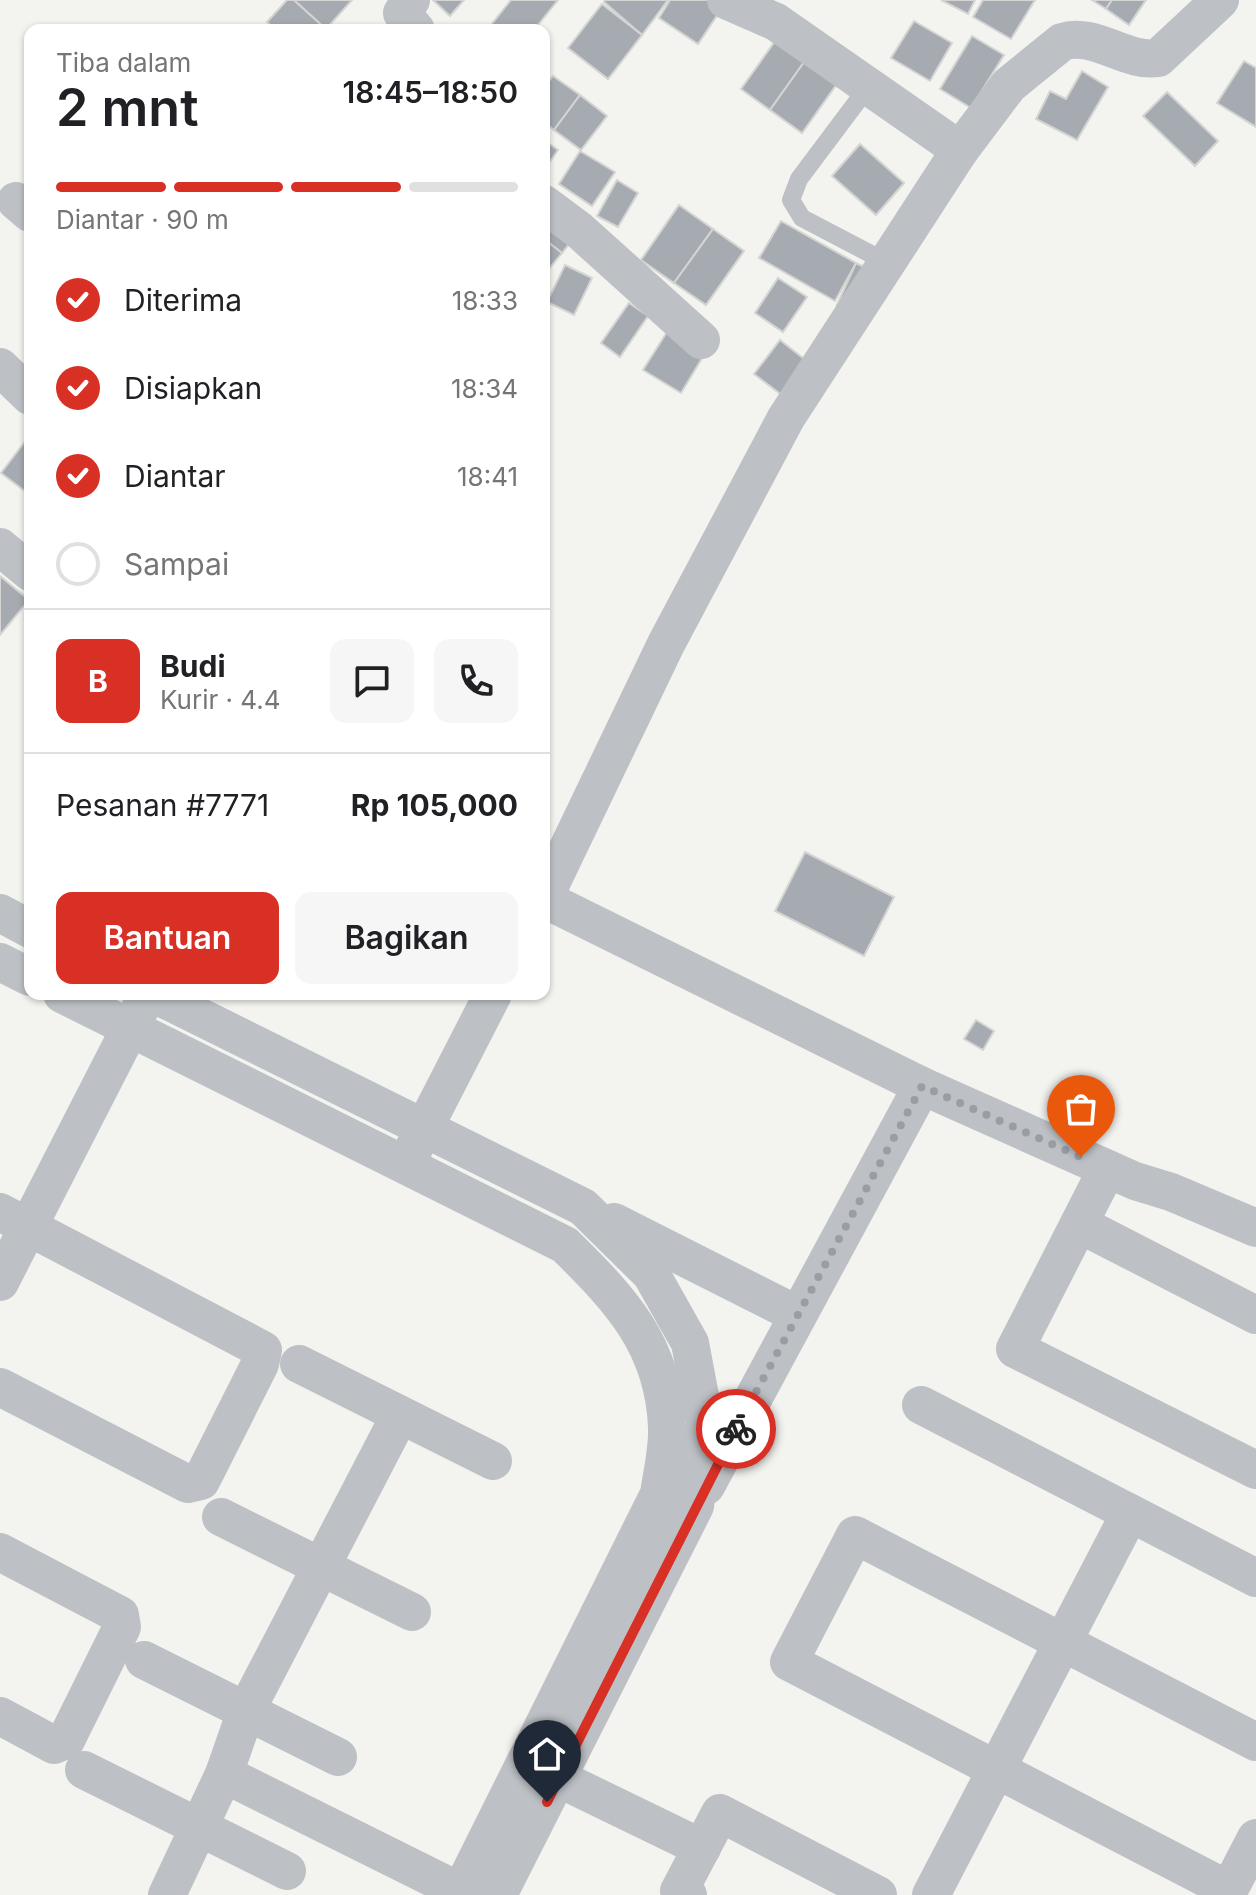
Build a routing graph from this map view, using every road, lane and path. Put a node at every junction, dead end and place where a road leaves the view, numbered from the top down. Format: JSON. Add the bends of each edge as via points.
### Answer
{"nodes":[{"id":1,"x":411,"y":0,"type":"edge"},
{"id":2,"x":726,"y":0,"type":"edge"},
{"id":3,"x":1220,"y":0,"type":"edge"},
{"id":4,"x":785,"y":11,"type":"edge"},
{"id":5,"x":411,"y":24,"type":"edge"},
{"id":6,"x":868,"y":87,"type":"junction"},
{"id":7,"x":960,"y":150,"type":"junction"},
{"id":8,"x":550,"y":208,"type":"edge"},
{"id":9,"x":888,"y":263,"type":"junction"},
{"id":10,"x":701,"y":340,"type":"dead end"},
{"id":11,"x":0,"y":367,"type":"edge"},
{"id":12,"x":24,"y":390,"type":"edge"},
{"id":13,"x":0,"y":547,"type":"edge"},
{"id":14,"x":24,"y":567,"type":"edge"},
{"id":15,"x":550,"y":886,"type":"edge"},
{"id":16,"x":550,"y":901,"type":"edge"},
{"id":17,"x":0,"y":913,"type":"edge"},
{"id":18,"x":24,"y":926,"type":"edge"},
{"id":19,"x":0,"y":962,"type":"edge"},
{"id":20,"x":24,"y":974,"type":"edge"},
{"id":21,"x":73,"y":1000,"type":"edge"},
{"id":22,"x":145,"y":1000,"type":"edge"},
{"id":23,"x":166,"y":1000,"type":"edge"},
{"id":24,"x":490,"y":1000,"type":"edge"},
{"id":25,"x":130,"y":1030,"type":"junction"},
{"id":26,"x":922,"y":1086,"type":"junction"},
{"id":27,"x":425,"y":1127,"type":"junction"},
{"id":28,"x":406,"y":1163,"type":"junction"},
{"id":29,"x":1107,"y":1169,"type":"junction"},
{"id":30,"x":583,"y":1207,"type":"junction"},
{"id":31,"x":14,"y":1220,"type":"edge"},
{"id":32,"x":1079,"y":1224,"type":"junction"},
{"id":33,"x":1254,"y":1226,"type":"edge"},
{"id":34,"x":0,"y":1282,"type":"edge"},
{"id":35,"x":798,"y":1315,"type":"junction"},
{"id":36,"x":1256,"y":1315,"type":"edge"},
{"id":37,"x":299,"y":1364,"type":"dead end"},
{"id":38,"x":0,"y":1387,"type":"edge"},
{"id":39,"x":921,"y":1405,"type":"dead end"},
{"id":40,"x":400,"y":1415,"type":"junction"},
{"id":41,"x":493,"y":1461,"type":"dead end"},
{"id":42,"x":1256,"y":1470,"type":"edge"},
{"id":43,"x":695,"y":1506,"type":"junction"},
{"id":44,"x":1130,"y":1513,"type":"junction"},
{"id":45,"x":221,"y":1517,"type":"dead end"},
{"id":46,"x":0,"y":1552,"type":"edge"},
{"id":47,"x":319,"y":1566,"type":"junction"},
{"id":48,"x":1256,"y":1578,"type":"edge"},
{"id":49,"x":412,"y":1612,"type":"dead end"},
{"id":50,"x":1062,"y":1642,"type":"junction"},
{"id":51,"x":144,"y":1660,"type":"dead end"},
{"id":52,"x":246,"y":1711,"type":"junction"},
{"id":53,"x":0,"y":1716,"type":"edge"},
{"id":54,"x":1256,"y":1742,"type":"edge"},
{"id":55,"x":338,"y":1757,"type":"dead end"},
{"id":56,"x":997,"y":1769,"type":"junction"},
{"id":57,"x":84,"y":1770,"type":"dead end"},
{"id":58,"x":543,"y":1771,"type":"junction"},
{"id":59,"x":224,"y":1774,"type":"junction"},
{"id":60,"x":199,"y":1828,"type":"junction"},
{"id":61,"x":1256,"y":1838,"type":"edge"},
{"id":62,"x":702,"y":1848,"type":"junction"},
{"id":63,"x":287,"y":1871,"type":"dead end"},
{"id":64,"x":473,"y":1894,"type":"edge"},
{"id":65,"x":167,"y":1895,"type":"edge"},
{"id":66,"x":688,"y":1895,"type":"edge"},
{"id":67,"x":878,"y":1895,"type":"edge"},
{"id":68,"x":931,"y":1895,"type":"edge"}],
"edges":[{"from":1,"to":5,"type":"street","via":[[402,13]]},
{"from":2,"to":4,"type":"street"},
{"from":3,"to":7,"type":"street","via":[[1158,58],[1085,39],[1062,42],[1009,85]]},
{"from":4,"to":6,"type":"street"},
{"from":6,"to":7,"type":"street"},
{"from":6,"to":9,"type":"lane","via":[[799,179],[791,200],[802,218]]},
{"from":7,"to":9,"type":"street"},
{"from":8,"to":10,"type":"street"},
{"from":9,"to":15,"type":"street","via":[[779,432],[666,644]]},
{"from":11,"to":12,"type":"street"},
{"from":13,"to":14,"type":"street"},
{"from":16,"to":26,"type":"street"},
{"from":17,"to":18,"type":"street"},
{"from":19,"to":20,"type":"street"},
{"from":21,"to":25,"type":"street"},
{"from":22,"to":25,"type":"street"},
{"from":23,"to":27,"type":"street"},
{"from":24,"to":27,"type":"street"},
{"from":25,"to":28,"type":"street"},
{"from":25,"to":31,"type":"street"},
{"from":26,"to":29,"type":"street"},
{"from":26,"to":35,"type":"street"},
{"from":27,"to":28,"type":"street"},
{"from":27,"to":30,"type":"street"},
{"from":28,"to":58,"type":"street","via":[[565,1245],[621,1301],[653,1353],[667,1427],[659,1494]]},
{"from":29,"to":32,"type":"street"},
{"from":29,"to":33,"type":"street"},
{"from":30,"to":35,"type":"street"},
{"from":30,"to":43,"type":"street","via":[[651,1274],[690,1343],[705,1423]]},
{"from":31,"to":34,"type":"street"},
{"from":31,"to":38,"type":"street","via":[[263,1350],[201,1481],[188,1484]]},
{"from":32,"to":36,"type":"street"},
{"from":32,"to":42,"type":"street","via":[[1015,1349]]},
{"from":35,"to":43,"type":"street"},
{"from":37,"to":40,"type":"street"},
{"from":39,"to":44,"type":"street"},
{"from":40,"to":41,"type":"street"},
{"from":40,"to":47,"type":"street"},
{"from":43,"to":58,"type":"street"},
{"from":44,"to":48,"type":"street"},
{"from":44,"to":50,"type":"street"},
{"from":45,"to":47,"type":"street"},
{"from":46,"to":53,"type":"street","via":[[120,1615],[122,1627],[66,1740],[54,1745]]},
{"from":47,"to":49,"type":"street"},
{"from":47,"to":52,"type":"street"},
{"from":50,"to":54,"type":"street"},
{"from":50,"to":56,"type":"street"},
{"from":50,"to":56,"type":"street","via":[[855,1535],[789,1662]]},
{"from":51,"to":52,"type":"street"},
{"from":52,"to":55,"type":"street"},
{"from":52,"to":59,"type":"street"},
{"from":56,"to":61,"type":"street","via":[[1229,1890]]},
{"from":56,"to":68,"type":"street"},
{"from":57,"to":60,"type":"street"},
{"from":58,"to":62,"type":"street"},
{"from":58,"to":64,"type":"street"},
{"from":59,"to":60,"type":"street"},
{"from":59,"to":64,"type":"street"},
{"from":60,"to":63,"type":"street"},
{"from":60,"to":65,"type":"street"},
{"from":62,"to":66,"type":"street","via":[[679,1891]]},
{"from":62,"to":67,"type":"street","via":[[720,1813]]}]}
